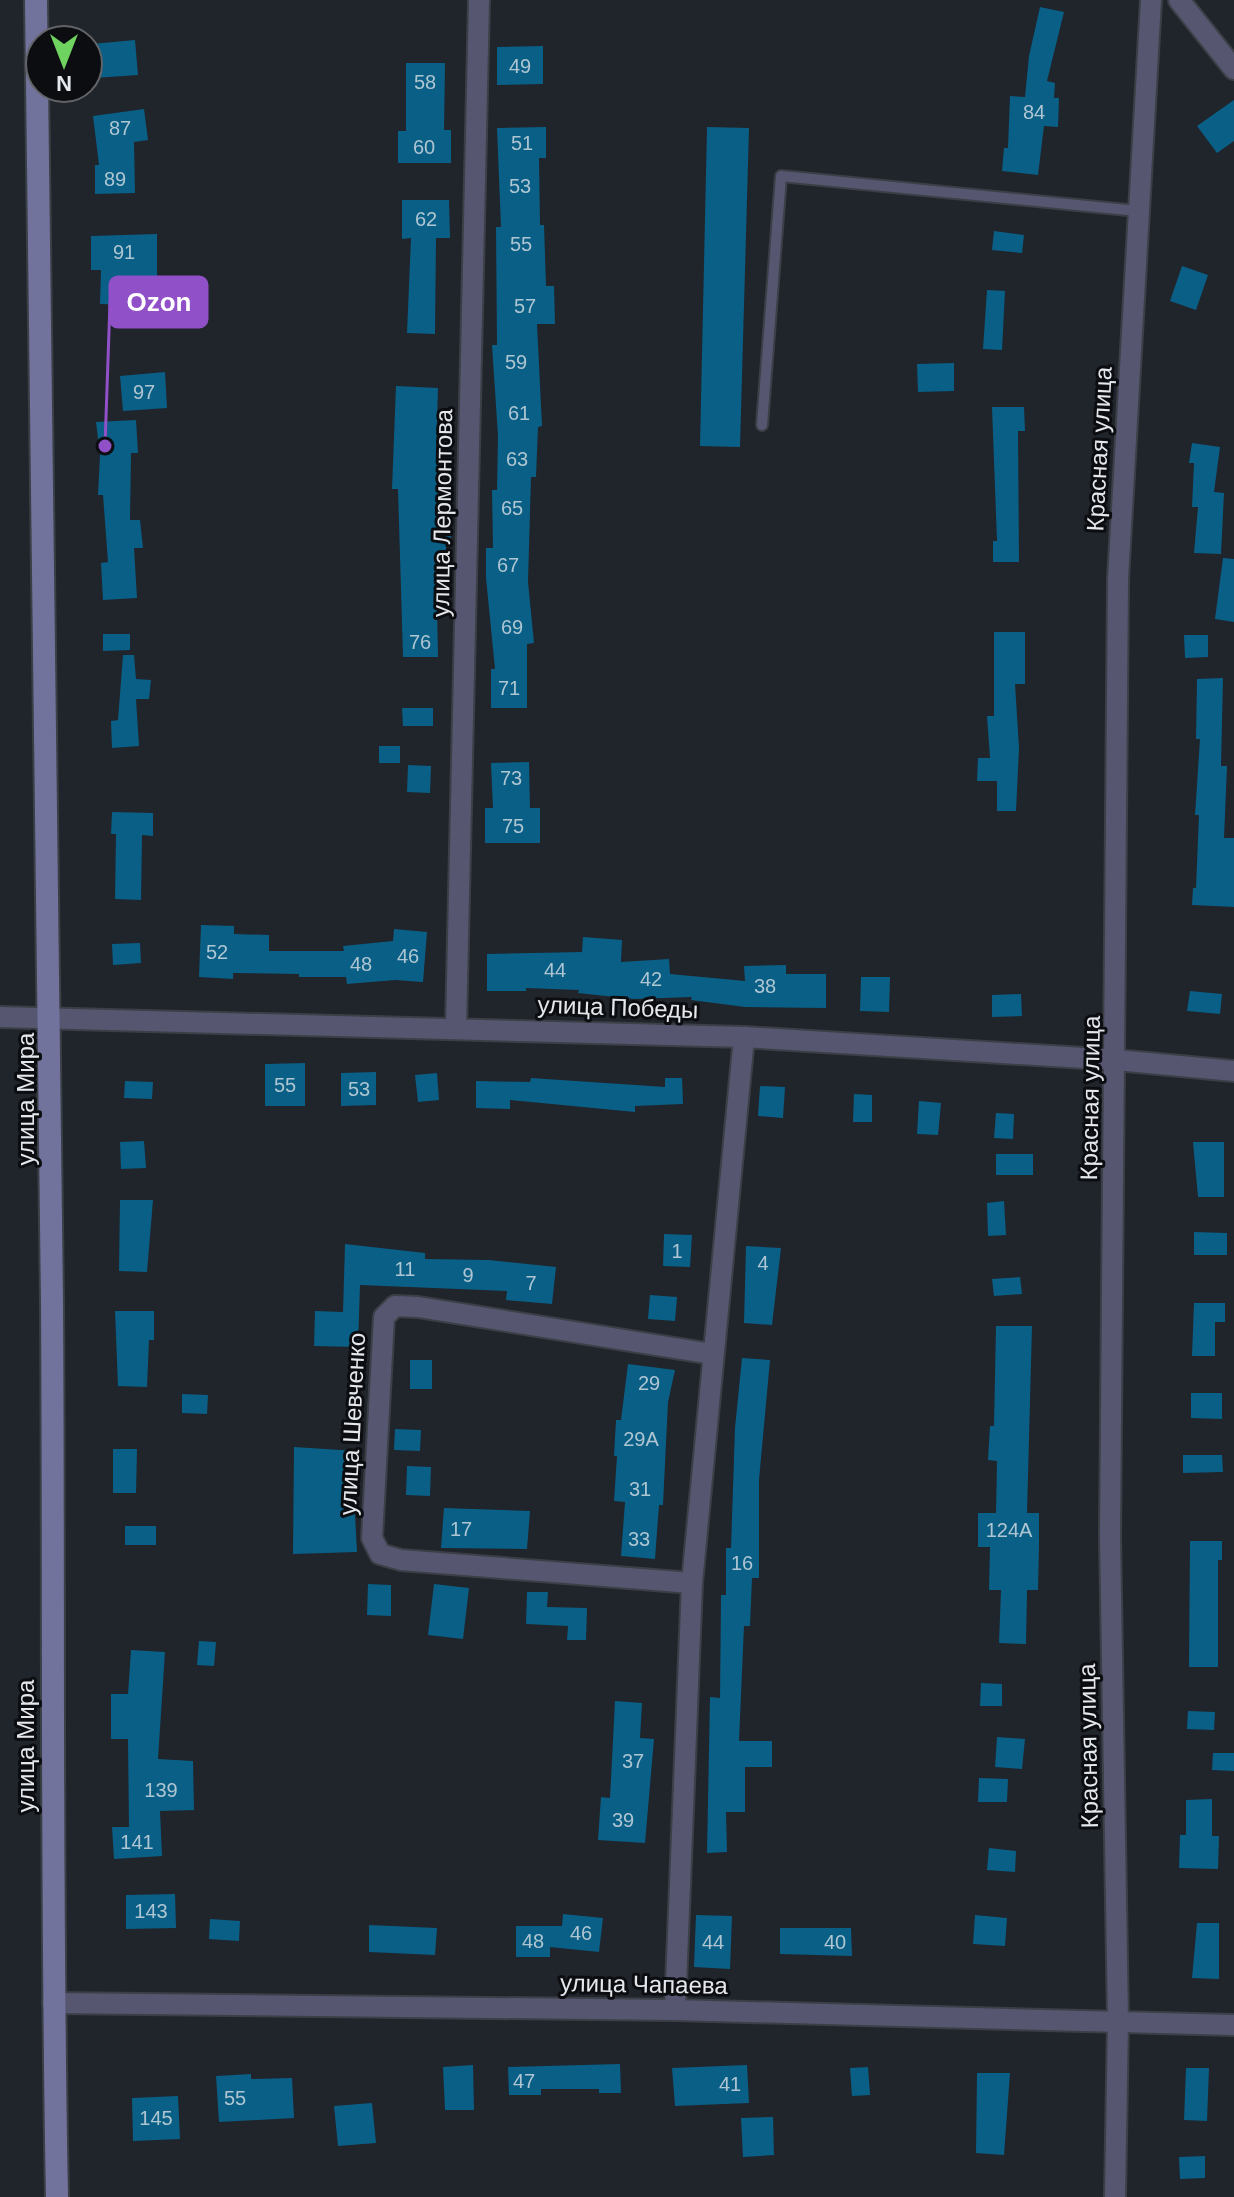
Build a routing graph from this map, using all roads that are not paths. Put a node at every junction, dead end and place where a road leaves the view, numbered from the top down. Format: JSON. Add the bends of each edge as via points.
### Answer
{"nodes":[{"id":1,"x":36,"y":0,"type":"edge"},
{"id":2,"x":479,"y":0,"type":"edge"},
{"id":3,"x":1151,"y":0,"type":"edge"},
{"id":4,"x":1179,"y":0,"type":"edge"},
{"id":5,"x":1234,"y":69,"type":"edge"},
{"id":6,"x":1138,"y":211,"type":"junction"},
{"id":7,"x":762,"y":425,"type":"dead end"},
{"id":8,"x":0,"y":1017,"type":"edge"},
{"id":9,"x":51,"y":1019,"type":"junction"},
{"id":10,"x":456,"y":1028,"type":"junction"},
{"id":11,"x":744,"y":1037,"type":"junction"},
{"id":12,"x":1116,"y":1060,"type":"junction"},
{"id":13,"x":1234,"y":1071,"type":"edge"},
{"id":14,"x":712,"y":1354,"type":"junction"},
{"id":15,"x":692,"y":1583,"type":"junction"},
{"id":16,"x":53,"y":2003,"type":"junction"},
{"id":17,"x":675,"y":2010,"type":"junction"},
{"id":18,"x":1118,"y":2021,"type":"junction"},
{"id":19,"x":1234,"y":2025,"type":"edge"},
{"id":20,"x":57,"y":2197,"type":"edge"},
{"id":21,"x":1115,"y":2197,"type":"edge"}],
"edges":[{"from":1,"to":9,"type":"main road","name":"улица Мира"},
{"from":2,"to":10,"type":"street","name":"улица Лермонтова"},
{"from":3,"to":6,"type":"street","name":"Красная улица"},
{"from":4,"to":5,"type":"street"},
{"from":6,"to":7,"type":"lane","via":[[781,176]]},
{"from":6,"to":12,"type":"street","name":"Красная улица","via":[[1118,579]]},
{"from":8,"to":9,"type":"street","name":"улица Победы"},
{"from":9,"to":10,"type":"street","name":"улица Победы"},
{"from":9,"to":16,"type":"main road","name":"улица Мира"},
{"from":10,"to":11,"type":"street","name":"улица Победы"},
{"from":11,"to":12,"type":"street","name":"улица Победы"},
{"from":11,"to":14,"type":"street"},
{"from":12,"to":13,"type":"street","name":"улица Победы"},
{"from":12,"to":18,"type":"street","name":"Красная улица","via":[[1110,1536]]},
{"from":14,"to":15,"type":"street"},
{"from":14,"to":15,"type":"street","name":"улица Шевченко","via":[[418,1307],[395,1306],[384,1317],[372,1538],[380,1554],[401,1560]]},
{"from":15,"to":17,"type":"street"},
{"from":16,"to":17,"type":"street","name":"улица Чапаева"},
{"from":16,"to":20,"type":"main road","name":"улица Мира"},
{"from":17,"to":18,"type":"street","name":"улица Чапаева"},
{"from":18,"to":19,"type":"street","name":"улица Чапаева"},
{"from":18,"to":21,"type":"street","name":"Красная улица"}]}
